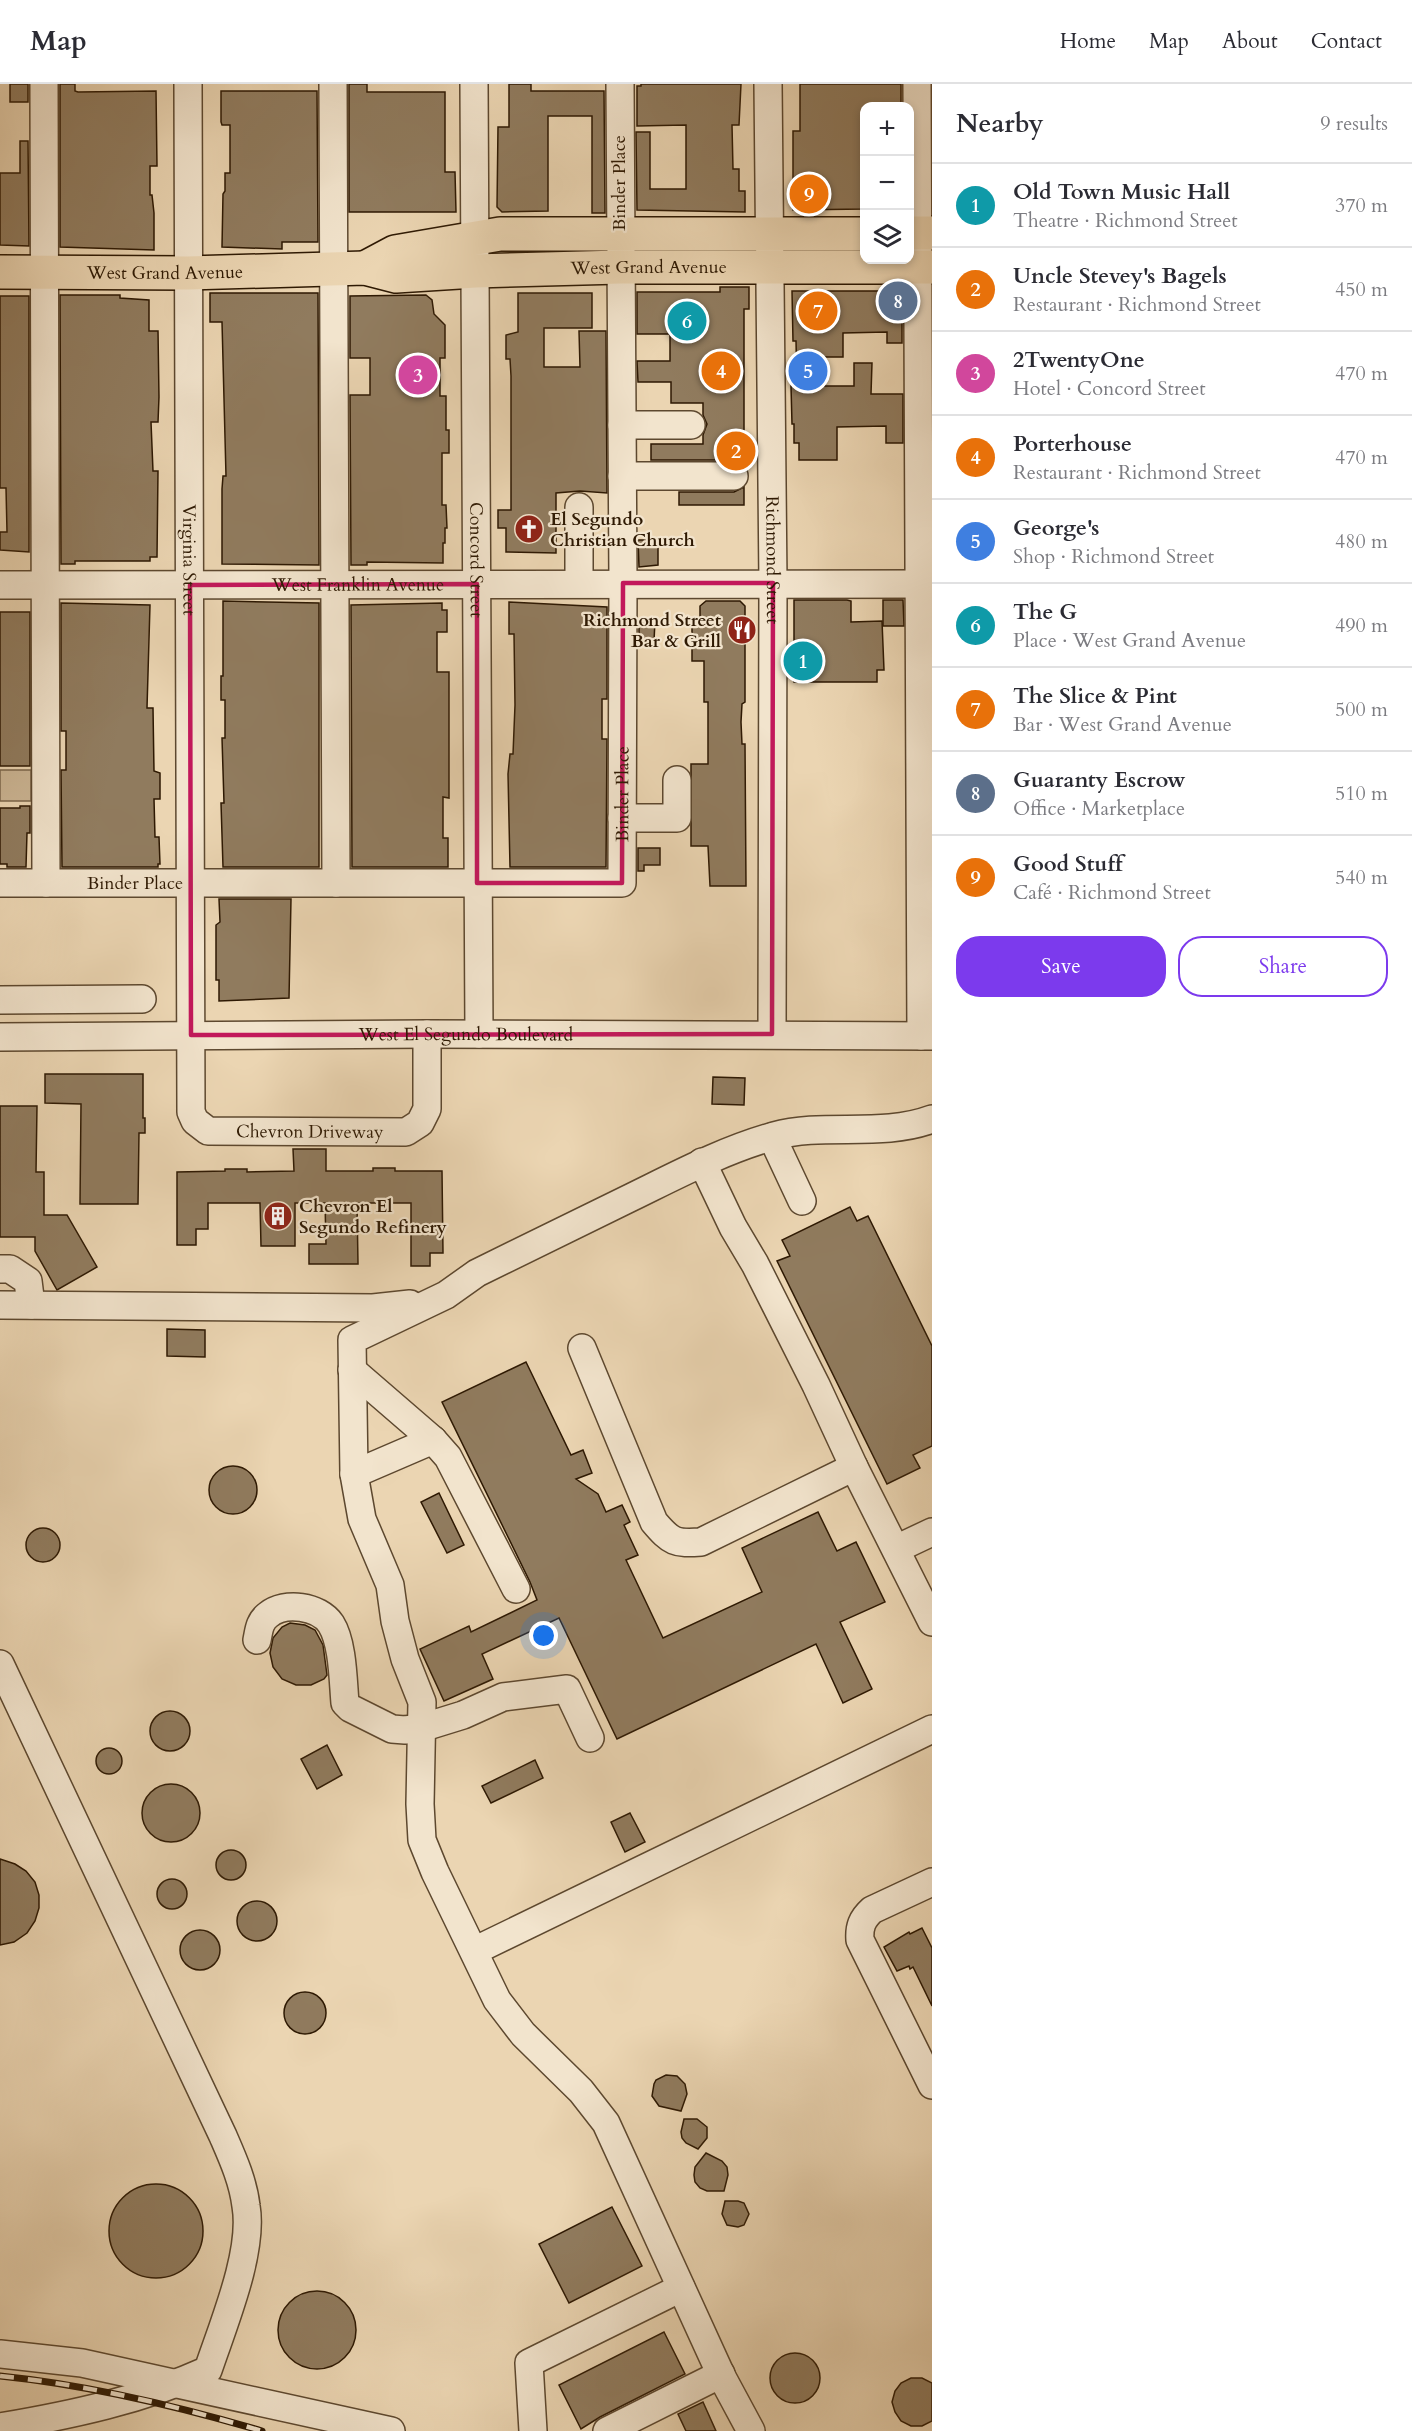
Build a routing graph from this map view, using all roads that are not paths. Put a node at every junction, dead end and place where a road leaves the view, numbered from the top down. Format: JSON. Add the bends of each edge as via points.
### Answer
{"nodes":[{"id":1,"x":44,"y":84,"type":"edge"},
{"id":2,"x":188,"y":84,"type":"edge"},
{"id":3,"x":333,"y":84,"type":"edge"},
{"id":4,"x":474,"y":84,"type":"edge"},
{"id":5,"x":620,"y":84,"type":"edge"},
{"id":6,"x":768,"y":84,"type":"edge"},
{"id":7,"x":917,"y":84,"type":"edge"},
{"id":8,"x":919,"y":233,"type":"edge"},
{"id":9,"x":860,"y":235,"type":"edge"},
{"id":10,"x":474,"y":237,"type":"junction"},
{"id":11,"x":619,"y":251,"type":"junction"},
{"id":12,"x":770,"y":251,"type":"junction"},
{"id":13,"x":924,"y":267,"type":"edge"},
{"id":14,"x":350,"y":269,"type":"junction"},
{"id":15,"x":475,"y":271,"type":"junction"},
{"id":16,"x":0,"y":272,"type":"edge"},
{"id":17,"x":45,"y":273,"type":"junction"},
{"id":18,"x":188,"y":273,"type":"junction"},
{"id":19,"x":622,"y":425,"type":"junction"},
{"id":20,"x":691,"y":425,"type":"dead end"},
{"id":21,"x":622,"y":476,"type":"junction"},
{"id":22,"x":734,"y":476,"type":"dead end"},
{"id":23,"x":579,"y":507,"type":"dead end"},
{"id":24,"x":334,"y":584,"type":"junction"},
{"id":25,"x":477,"y":584,"type":"junction"},
{"id":26,"x":579,"y":584,"type":"junction"},
{"id":27,"x":623,"y":584,"type":"junction"},
{"id":28,"x":773,"y":584,"type":"junction"},
{"id":29,"x":925,"y":584,"type":"edge"},
{"id":30,"x":0,"y":585,"type":"edge"},
{"id":31,"x":45,"y":585,"type":"junction"},
{"id":32,"x":190,"y":585,"type":"junction"},
{"id":33,"x":677,"y":780,"type":"dead end"},
{"id":34,"x":622,"y":818,"type":"junction"},
{"id":35,"x":0,"y":883,"type":"edge"},
{"id":36,"x":46,"y":883,"type":"junction"},
{"id":37,"x":191,"y":883,"type":"junction"},
{"id":38,"x":336,"y":883,"type":"junction"},
{"id":39,"x":477,"y":883,"type":"junction"},
{"id":40,"x":142,"y":999,"type":"dead end"},
{"id":41,"x":0,"y":1000,"type":"edge"},
{"id":42,"x":427,"y":1034,"type":"junction"},
{"id":43,"x":478,"y":1034,"type":"junction"},
{"id":44,"x":772,"y":1034,"type":"junction"},
{"id":45,"x":191,"y":1035,"type":"junction"},
{"id":46,"x":926,"y":1036,"type":"edge"},
{"id":47,"x":0,"y":1037,"type":"edge"},
{"id":48,"x":932,"y":1119,"type":"edge"},
{"id":49,"x":772,"y":1137,"type":"junction"},
{"id":50,"x":702,"y":1162,"type":"junction"},
{"id":51,"x":802,"y":1201,"type":"dead end"},
{"id":52,"x":0,"y":1269,"type":"edge"},
{"id":53,"x":446,"y":1295,"type":"junction"},
{"id":54,"x":0,"y":1305,"type":"edge"},
{"id":55,"x":31,"y":1305,"type":"junction"},
{"id":56,"x":582,"y":1348,"type":"dead end"},
{"id":57,"x":352,"y":1370,"type":"junction"},
{"id":58,"x":433,"y":1440,"type":"junction"},
{"id":59,"x":854,"y":1467,"type":"junction"},
{"id":60,"x":354,"y":1474,"type":"junction"},
{"id":61,"x":932,"y":1532,"type":"edge"},
{"id":62,"x":896,"y":1549,"type":"junction"},
{"id":63,"x":516,"y":1589,"type":"dead end"},
{"id":64,"x":932,"y":1622,"type":"edge"},
{"id":65,"x":257,"y":1640,"type":"dead end"},
{"id":66,"x":0,"y":1664,"type":"edge"},
{"id":67,"x":421,"y":1728,"type":"junction"},
{"id":68,"x":932,"y":1729,"type":"edge"},
{"id":69,"x":590,"y":1738,"type":"dead end"},
{"id":70,"x":932,"y":1882,"type":"edge"},
{"id":71,"x":474,"y":1951,"type":"junction"},
{"id":72,"x":932,"y":2085,"type":"edge"},
{"id":73,"x":681,"y":2288,"type":"junction"},
{"id":74,"x":0,"y":2354,"type":"edge"},
{"id":75,"x":721,"y":2374,"type":"junction"},
{"id":76,"x":177,"y":2384,"type":"junction"},
{"id":77,"x":0,"y":2427,"type":"edge"},
{"id":78,"x":391,"y":2431,"type":"edge"},
{"id":79,"x":533,"y":2431,"type":"edge"},
{"id":80,"x":607,"y":2431,"type":"edge"},
{"id":81,"x":751,"y":2431,"type":"edge"}],
"edges":[{"from":1,"to":17,"type":"street"},
{"from":2,"to":18,"type":"street","name":"Virginia Street"},
{"from":3,"to":14,"type":"street"},
{"from":4,"to":10,"type":"street","name":"Concord Street"},
{"from":5,"to":11,"type":"street","name":"Binder Place"},
{"from":6,"to":12,"type":"street","name":"Richmond Street"},
{"from":7,"to":8,"type":"street"},
{"from":8,"to":13,"type":"street"},
{"from":9,"to":12,"type":"main road","name":"West Grand Avenue"},
{"from":10,"to":11,"type":"main road","name":"West Grand Avenue","via":[[500,234]]},
{"from":10,"to":14,"type":"main road","name":"West Grand Avenue","via":[[394,252]]},
{"from":10,"to":15,"type":"street","name":"Concord Street"},
{"from":11,"to":12,"type":"main road","name":"West Grand Avenue"},
{"from":11,"to":15,"type":"main road","name":"West Grand Avenue"},
{"from":11,"to":19,"type":"street","name":"Binder Place"},
{"from":12,"to":13,"type":"main road","name":"West Grand Avenue"},
{"from":12,"to":28,"type":"street","name":"Richmond Street"},
{"from":13,"to":29,"type":"street"},
{"from":14,"to":15,"type":"main road","name":"West Grand Avenue","via":[[396,276]]},
{"from":14,"to":18,"type":"main road","name":"West Grand Avenue"},
{"from":14,"to":24,"type":"street"},
{"from":15,"to":25,"type":"street","name":"Concord Street"},
{"from":16,"to":17,"type":"main road","name":"West Grand Avenue"},
{"from":17,"to":18,"type":"main road","name":"West Grand Avenue"},
{"from":17,"to":31,"type":"street"},
{"from":18,"to":32,"type":"street","name":"Virginia Street"},
{"from":19,"to":20,"type":"street"},
{"from":19,"to":21,"type":"street","name":"Binder Place"},
{"from":21,"to":22,"type":"street"},
{"from":21,"to":27,"type":"street","name":"Binder Place"},
{"from":23,"to":26,"type":"street"},
{"from":24,"to":25,"type":"street","name":"West Franklin Avenue"},
{"from":24,"to":32,"type":"street","name":"West Franklin Avenue"},
{"from":24,"to":38,"type":"street"},
{"from":25,"to":26,"type":"street","name":"West Franklin Avenue"},
{"from":25,"to":39,"type":"street","name":"Concord Street"},
{"from":26,"to":27,"type":"street","name":"West Franklin Avenue"},
{"from":27,"to":28,"type":"street","name":"West Franklin Avenue"},
{"from":27,"to":34,"type":"street","name":"Binder Place"},
{"from":28,"to":29,"type":"street","name":"West Franklin Avenue"},
{"from":28,"to":44,"type":"street","name":"Richmond Street"},
{"from":29,"to":46,"type":"street"},
{"from":30,"to":31,"type":"street","name":"West Franklin Avenue"},
{"from":31,"to":32,"type":"street","name":"West Franklin Avenue"},
{"from":31,"to":36,"type":"street"},
{"from":32,"to":37,"type":"street","name":"Virginia Street"},
{"from":33,"to":34,"type":"street","via":[[677,818]]},
{"from":34,"to":39,"type":"street","name":"Binder Place","via":[[622,883]]},
{"from":35,"to":36,"type":"street","name":"Binder Place"},
{"from":36,"to":37,"type":"street","name":"Binder Place"},
{"from":37,"to":38,"type":"street","name":"Binder Place"},
{"from":37,"to":45,"type":"street","name":"Virginia Street"},
{"from":38,"to":39,"type":"street","name":"Binder Place"},
{"from":39,"to":43,"type":"street","name":"Concord Street"},
{"from":40,"to":41,"type":"street"},
{"from":42,"to":43,"type":"street","name":"West El Segundo Boulevard"},
{"from":42,"to":45,"type":"street","name":"West El Segundo Boulevard"},
{"from":42,"to":45,"type":"street","name":"Chevron Driveway","via":[[427,1109],[420,1123],[406,1132],[208,1131],[195,1121],[191,1112]]},
{"from":43,"to":44,"type":"street","name":"West El Segundo Boulevard"},
{"from":44,"to":46,"type":"street","name":"West El Segundo Boulevard"},
{"from":45,"to":47,"type":"street","name":"West El Segundo Boulevard"},
{"from":48,"to":49,"type":"street","via":[[885,1129],[803,1131]]},
{"from":49,"to":50,"type":"street"},
{"from":49,"to":51,"type":"street"},
{"from":50,"to":53,"type":"street","via":[[477,1274]]},
{"from":50,"to":59,"type":"street"},
{"from":52,"to":55,"type":"street","via":[[10,1269],[28,1281]]},
{"from":53,"to":55,"type":"street","via":[[373,1308]]},
{"from":53,"to":57,"type":"street","via":[[352,1340]]},
{"from":54,"to":55,"type":"street"},
{"from":56,"to":59,"type":"street","via":[[654,1522],[679,1544],[701,1542]]},
{"from":57,"to":58,"type":"street"},
{"from":57,"to":60,"type":"street"},
{"from":58,"to":60,"type":"street"},
{"from":58,"to":63,"type":"street","via":[[448,1457]]},
{"from":59,"to":62,"type":"street"},
{"from":60,"to":67,"type":"street","via":[[362,1519],[390,1585],[394,1621],[422,1702]]},
{"from":61,"to":62,"type":"street"},
{"from":62,"to":64,"type":"street"},
{"from":65,"to":67,"type":"street","via":[[260,1624],[283,1608],[310,1609],[323,1614],[338,1643],[345,1703],[392,1729]]},
{"from":66,"to":76,"type":"street","via":[[241,2176],[247,2208],[245,2247],[236,2288],[208,2370]]},
{"from":67,"to":69,"type":"street","via":[[503,1697],[567,1689]]},
{"from":67,"to":71,"type":"street","via":[[422,1840]]},
{"from":68,"to":71,"type":"street"},
{"from":70,"to":72,"type":"street","via":[[872,1910],[859,1931]]},
{"from":71,"to":73,"type":"street","via":[[497,2000],[523,2034],[581,2091],[606,2123]]},
{"from":73,"to":75,"type":"street"},
{"from":73,"to":79,"type":"street","via":[[529,2363]]},
{"from":74,"to":76,"type":"street","via":[[82,2363]]},
{"from":75,"to":80,"type":"street"},
{"from":75,"to":81,"type":"street"},
{"from":76,"to":77,"type":"street","via":[[57,2417]]},
{"from":76,"to":78,"type":"street"}]}
